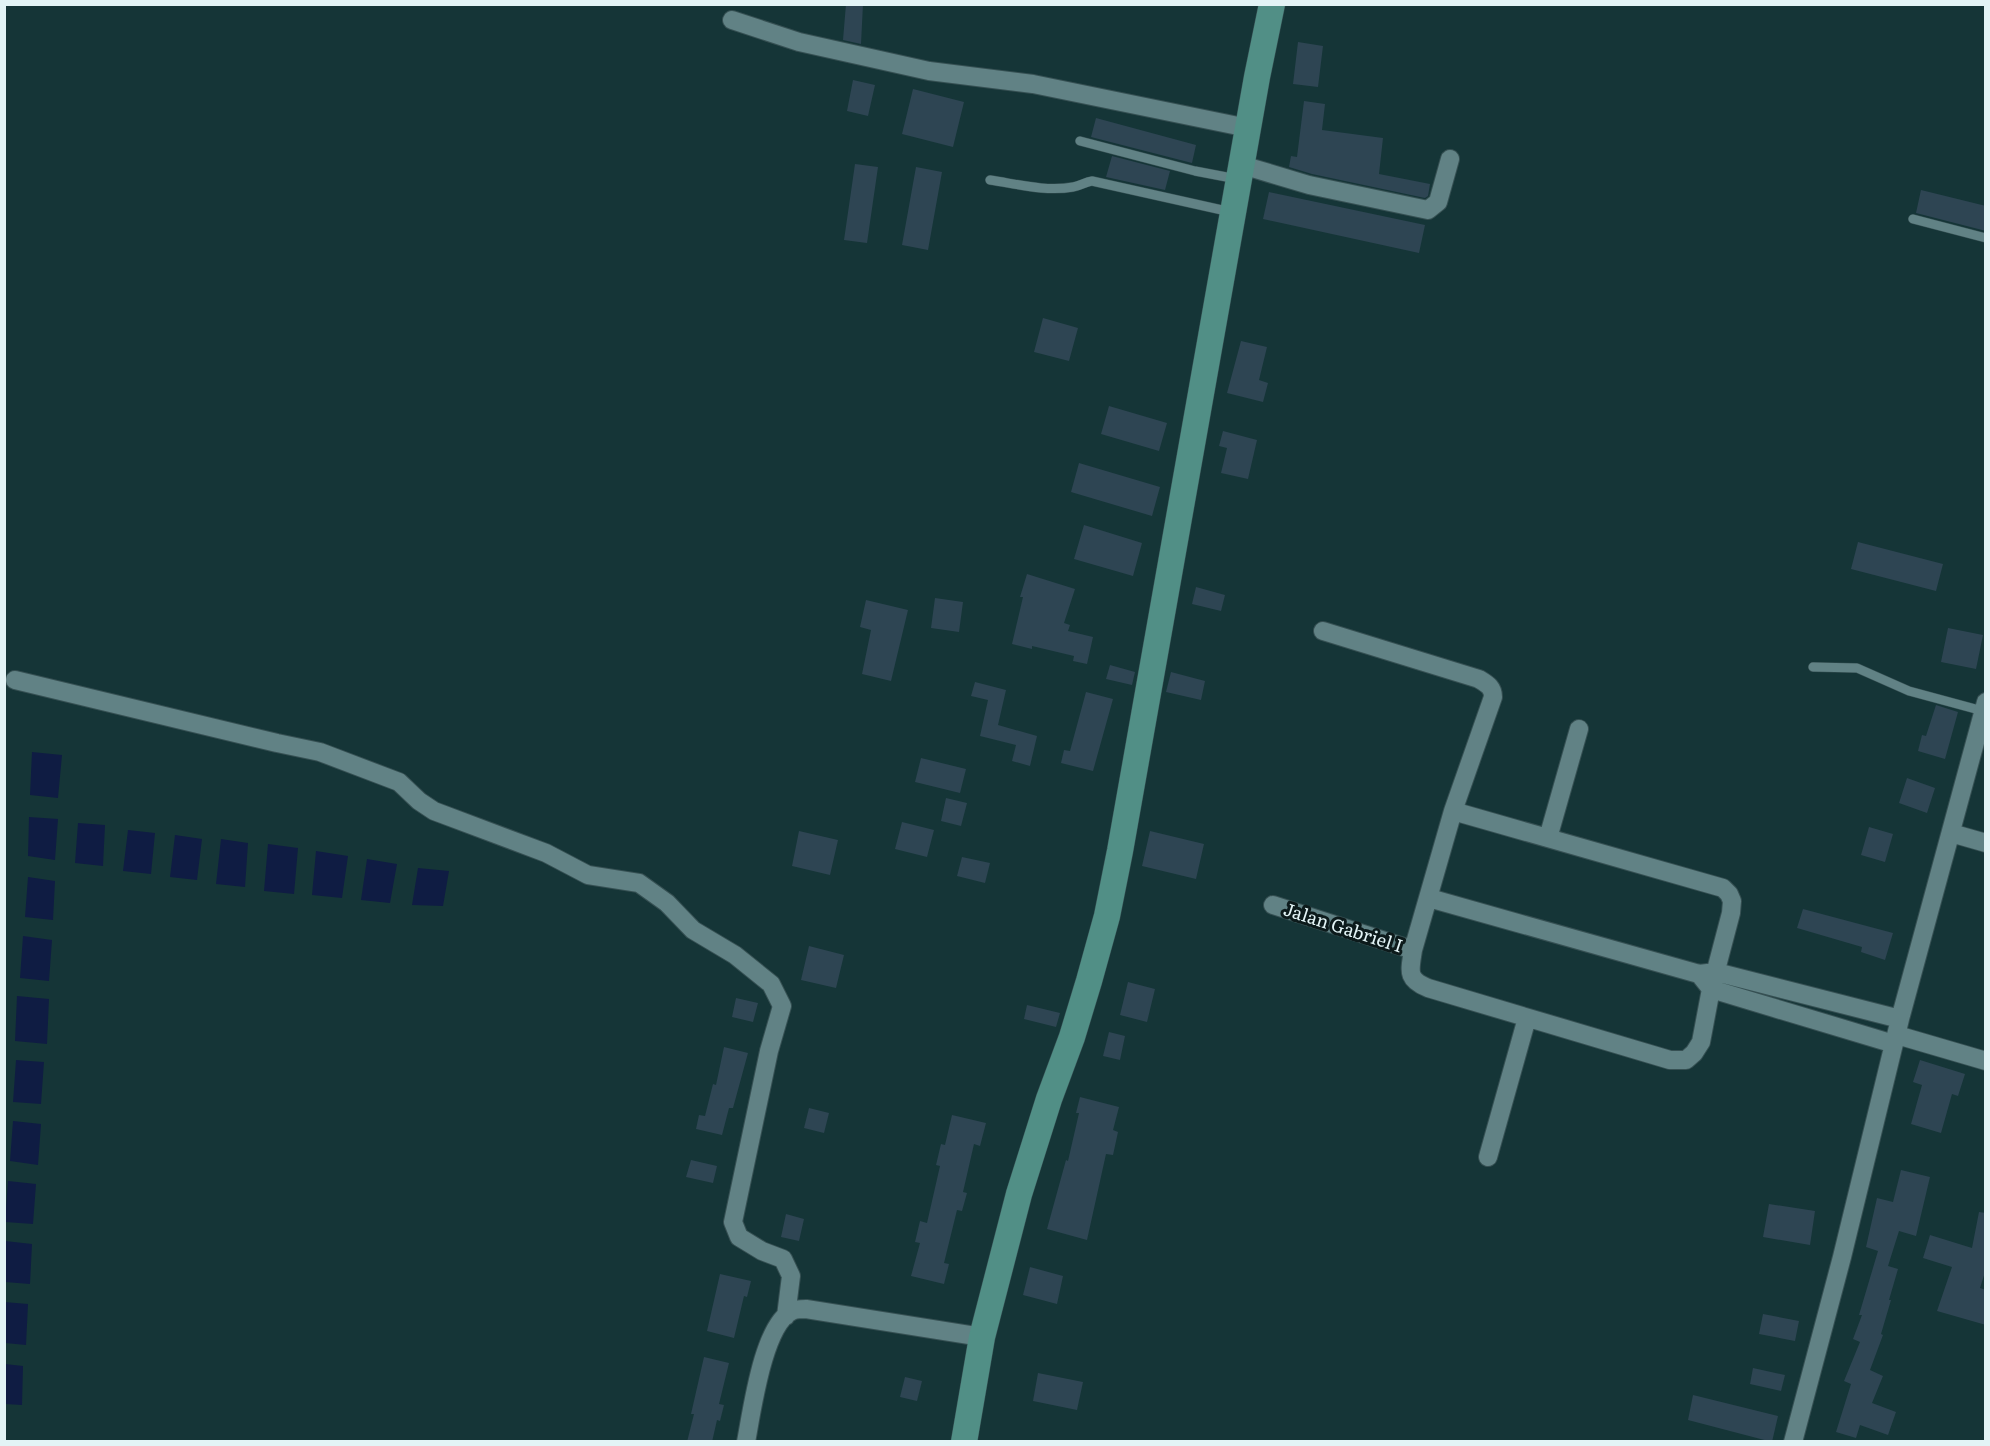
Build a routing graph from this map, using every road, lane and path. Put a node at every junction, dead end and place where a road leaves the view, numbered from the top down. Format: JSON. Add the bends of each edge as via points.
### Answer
{"nodes":[{"id":1,"x":1272,"y":4,"type":"edge"},
{"id":2,"x":732,"y":20,"type":"dead end"},
{"id":3,"x":1248,"y":128,"type":"junction"},
{"id":4,"x":1080,"y":141,"type":"dead end"},
{"id":5,"x":1450,"y":159,"type":"dead end"},
{"id":6,"x":1240,"y":172,"type":"junction"},
{"id":7,"x":990,"y":180,"type":"dead end"},
{"id":8,"x":1233,"y":213,"type":"junction"},
{"id":9,"x":1913,"y":219,"type":"dead end"},
{"id":10,"x":1986,"y":238,"type":"edge"},
{"id":11,"x":1323,"y":630,"type":"dead end"},
{"id":12,"x":1813,"y":667,"type":"dead end"},
{"id":13,"x":15,"y":680,"type":"dead end"},
{"id":14,"x":1984,"y":707,"type":"edge"},
{"id":15,"x":1579,"y":729,"type":"dead end"},
{"id":16,"x":1454,"y":811,"type":"junction"},
{"id":17,"x":1951,"y":834,"type":"junction"},
{"id":18,"x":1548,"y":838,"type":"junction"},
{"id":19,"x":1986,"y":843,"type":"edge"},
{"id":20,"x":1429,"y":898,"type":"junction"},
{"id":21,"x":1273,"y":905,"type":"dead end"},
{"id":22,"x":1413,"y":950,"type":"junction"},
{"id":23,"x":1709,"y":978,"type":"junction"},
{"id":24,"x":1527,"y":1018,"type":"junction"},
{"id":25,"x":1897,"y":1032,"type":"junction"},
{"id":26,"x":1986,"y":1061,"type":"edge"},
{"id":27,"x":1488,"y":1157,"type":"dead end"},
{"id":28,"x":786,"y":1316,"type":"junction"},
{"id":29,"x":982,"y":1337,"type":"junction"},
{"id":30,"x":746,"y":1442,"type":"edge"},
{"id":31,"x":964,"y":1442,"type":"edge"},
{"id":32,"x":1793,"y":1442,"type":"edge"}],
"edges":[{"from":1,"to":3,"type":"street"},
{"from":2,"to":3,"type":"street","via":[[799,42],[929,70],[1033,84]]},
{"from":3,"to":6,"type":"street"},
{"from":4,"to":6,"type":"lane","via":[[1195,171]]},
{"from":5,"to":6,"type":"street","via":[[1438,202],[1428,210]]},
{"from":6,"to":8,"type":"street"},
{"from":7,"to":8,"type":"lane","via":[[1042,188],[1077,187],[1092,181]]},
{"from":8,"to":29,"type":"street","via":[[1107,916],[1072,1037],[1019,1194]]},
{"from":9,"to":10,"type":"lane"},
{"from":11,"to":16,"type":"street","via":[[1479,679],[1490,686],[1493,697]]},
{"from":12,"to":14,"type":"lane","via":[[1857,668],[1908,691]]},
{"from":13,"to":28,"type":"street","via":[[320,752],[359,765],[399,782],[434,811],[546,853],[588,875],[639,884],[667,903],[693,930],[735,955],[771,984],[782,1006],[733,1222],[739,1237],[783,1259],[791,1276]]},
{"from":14,"to":17,"type":"street"},
{"from":15,"to":18,"type":"street"},
{"from":16,"to":18,"type":"street"},
{"from":16,"to":20,"type":"street"},
{"from":17,"to":19,"type":"street"},
{"from":17,"to":25,"type":"street"},
{"from":18,"to":23,"type":"street","via":[[1723,888],[1730,894],[1731,913]]},
{"from":20,"to":22,"type":"street"},
{"from":20,"to":23,"type":"street"},
{"from":21,"to":22,"type":"street","name":"Jalan Gabriel I"},
{"from":22,"to":24,"type":"street","via":[[1410,973],[1418,984]]},
{"from":23,"to":24,"type":"street","via":[[1701,1042],[1686,1060],[1670,1060]]},
{"from":23,"to":25,"type":"street"},
{"from":23,"to":25,"type":"street"},
{"from":24,"to":27,"type":"street"},
{"from":25,"to":26,"type":"street"},
{"from":25,"to":32,"type":"street"},
{"from":28,"to":29,"type":"street","via":[[793,1310],[806,1309]]},
{"from":28,"to":30,"type":"street","via":[[763,1359]]},
{"from":29,"to":31,"type":"street"}]}
